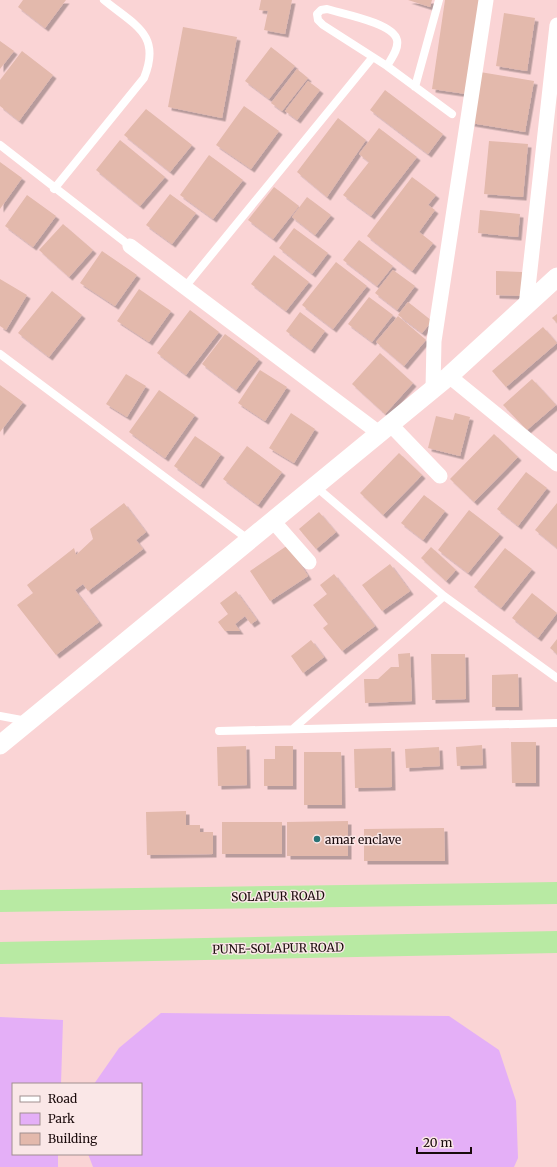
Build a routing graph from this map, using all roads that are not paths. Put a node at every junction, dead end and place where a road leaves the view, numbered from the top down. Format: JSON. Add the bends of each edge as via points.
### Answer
{"nodes":[{"id":1,"x":104,"y":0,"type":"edge"},
{"id":2,"x":439,"y":0,"type":"edge"},
{"id":3,"x":486,"y":0,"type":"edge"},
{"id":4,"x":557,"y":25,"type":"edge"},
{"id":5,"x":372,"y":58,"type":"junction"},
{"id":6,"x":387,"y":66,"type":"junction"},
{"id":7,"x":415,"y":87,"type":"junction"},
{"id":8,"x":452,"y":114,"type":"dead end"},
{"id":9,"x":0,"y":145,"type":"edge"},
{"id":10,"x":54,"y":189,"type":"junction"},
{"id":11,"x":130,"y":246,"type":"joint"},
{"id":12,"x":557,"y":277,"type":"edge"},
{"id":13,"x":185,"y":288,"type":"junction"},
{"id":14,"x":526,"y":306,"type":"junction"},
{"id":15,"x":0,"y":354,"type":"edge"},
{"id":16,"x":449,"y":376,"type":"junction"},
{"id":17,"x":434,"y":389,"type":"junction"},
{"id":18,"x":384,"y":429,"type":"junction"},
{"id":19,"x":557,"y":464,"type":"edge"},
{"id":20,"x":440,"y":476,"type":"dead end"},
{"id":21,"x":315,"y":486,"type":"junction"},
{"id":22,"x":273,"y":521,"type":"junction"},
{"id":23,"x":249,"y":540,"type":"junction"},
{"id":24,"x":309,"y":562,"type":"dead end"},
{"id":25,"x":444,"y":596,"type":"junction"},
{"id":26,"x":557,"y":678,"type":"edge"},
{"id":27,"x":0,"y":716,"type":"edge"},
{"id":28,"x":30,"y":721,"type":"junction"},
{"id":29,"x":557,"y":723,"type":"edge"},
{"id":30,"x":294,"y":728,"type":"junction"},
{"id":31,"x":219,"y":731,"type":"dead end"},
{"id":32,"x":0,"y":745,"type":"edge"},
{"id":33,"x":557,"y":893,"type":"edge"},
{"id":34,"x":0,"y":900,"type":"edge"},
{"id":35,"x":557,"y":942,"type":"edge"},
{"id":36,"x":0,"y":953,"type":"edge"}],
"edges":[{"from":1,"to":10,"type":"lane","via":[[144,34],[151,47],[149,66],[144,78]]},
{"from":2,"to":7,"type":"lane"},
{"from":3,"to":17,"type":"street","via":[[434,341]]},
{"from":4,"to":14,"type":"street"},
{"from":5,"to":6,"type":"lane"},
{"from":5,"to":6,"type":"lane","via":[[323,26],[317,14],[327,9],[382,26],[393,33],[397,40],[397,48]]},
{"from":5,"to":13,"type":"lane"},
{"from":6,"to":7,"type":"lane"},
{"from":7,"to":8,"type":"lane"},
{"from":9,"to":10,"type":"lane"},
{"from":10,"to":11,"type":"lane"},
{"from":11,"to":13,"type":"street"},
{"from":12,"to":14,"type":"street"},
{"from":13,"to":18,"type":"street"},
{"from":14,"to":16,"type":"street"},
{"from":15,"to":23,"type":"lane"},
{"from":16,"to":17,"type":"street"},
{"from":16,"to":19,"type":"street"},
{"from":17,"to":18,"type":"street"},
{"from":18,"to":20,"type":"street"},
{"from":18,"to":21,"type":"street"},
{"from":21,"to":22,"type":"street"},
{"from":21,"to":25,"type":"lane"},
{"from":22,"to":23,"type":"street"},
{"from":22,"to":24,"type":"street"},
{"from":23,"to":28,"type":"street"},
{"from":25,"to":26,"type":"lane"},
{"from":25,"to":30,"type":"lane"},
{"from":27,"to":28,"type":"lane"},
{"from":28,"to":32,"type":"street"},
{"from":29,"to":30,"type":"lane"},
{"from":30,"to":31,"type":"lane"},
{"from":33,"to":34,"type":"highway","name":"SOLAPUR ROAD"},
{"from":35,"to":36,"type":"highway","name":"PUNE-SOLAPUR ROAD"}]}
